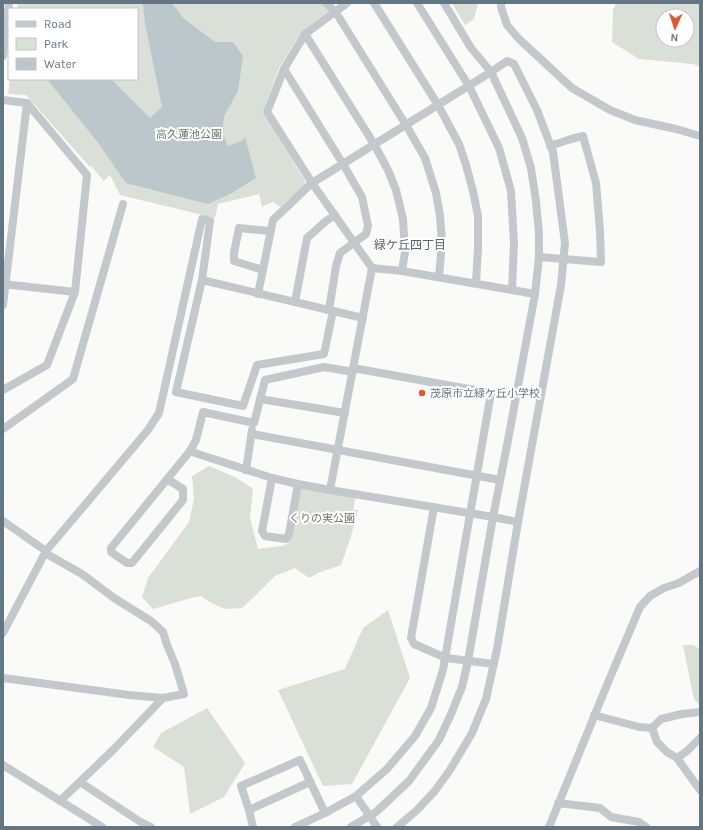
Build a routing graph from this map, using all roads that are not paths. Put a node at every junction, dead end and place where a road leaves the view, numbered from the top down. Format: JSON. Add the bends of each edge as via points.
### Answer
{"nodes":[{"id":1,"x":326,"y":3,"type":"edge"},
{"id":2,"x":347,"y":3,"type":"edge"},
{"id":3,"x":374,"y":3,"type":"edge"},
{"id":4,"x":417,"y":3,"type":"edge"},
{"id":5,"x":444,"y":3,"type":"edge"},
{"id":6,"x":501,"y":3,"type":"edge"},
{"id":7,"x":335,"y":11,"type":"junction"},
{"id":8,"x":8,"y":12,"type":"edge"},
{"id":9,"x":305,"y":34,"type":"junction"},
{"id":10,"x":3,"y":56,"type":"edge"},
{"id":11,"x":284,"y":69,"type":"junction"},
{"id":12,"x":491,"y":72,"type":"junction"},
{"id":13,"x":469,"y":86,"type":"junction"},
{"id":14,"x":3,"y":100,"type":"edge"},
{"id":15,"x":26,"y":103,"type":"junction"},
{"id":16,"x":438,"y":105,"type":"junction"},
{"id":17,"x":406,"y":125,"type":"junction"},
{"id":18,"x":700,"y":136,"type":"edge"},
{"id":19,"x":374,"y":144,"type":"junction"},
{"id":20,"x":550,"y":146,"type":"junction"},
{"id":21,"x":343,"y":164,"type":"junction"},
{"id":22,"x":312,"y":183,"type":"junction"},
{"id":23,"x":123,"y":204,"type":"dead end"},
{"id":24,"x":335,"y":215,"type":"junction"},
{"id":25,"x":270,"y":231,"type":"junction"},
{"id":26,"x":355,"y":242,"type":"junction"},
{"id":27,"x":539,"y":257,"type":"junction"},
{"id":28,"x":564,"y":259,"type":"junction"},
{"id":29,"x":372,"y":268,"type":"junction"},
{"id":30,"x":263,"y":270,"type":"junction"},
{"id":31,"x":402,"y":271,"type":"junction"},
{"id":32,"x":439,"y":277,"type":"junction"},
{"id":33,"x":202,"y":280,"type":"junction"},
{"id":34,"x":4,"y":284,"type":"edge"},
{"id":35,"x":476,"y":284,"type":"junction"},
{"id":36,"x":512,"y":290,"type":"junction"},
{"id":37,"x":74,"y":292,"type":"junction"},
{"id":38,"x":258,"y":294,"type":"junction"},
{"id":39,"x":535,"y":294,"type":"junction"},
{"id":40,"x":295,"y":302,"type":"junction"},
{"id":41,"x":3,"y":305,"type":"edge"},
{"id":42,"x":331,"y":311,"type":"junction"},
{"id":43,"x":363,"y":318,"type":"junction"},
{"id":44,"x":353,"y":370,"type":"junction"},
{"id":45,"x":3,"y":390,"type":"edge"},
{"id":46,"x":260,"y":399,"type":"junction"},
{"id":47,"x":345,"y":413,"type":"junction"},
{"id":48,"x":254,"y":423,"type":"junction"},
{"id":49,"x":3,"y":428,"type":"edge"},
{"id":50,"x":252,"y":434,"type":"junction"},
{"id":51,"x":338,"y":450,"type":"junction"},
{"id":52,"x":190,"y":451,"type":"junction"},
{"id":53,"x":246,"y":470,"type":"junction"},
{"id":54,"x":477,"y":476,"type":"junction"},
{"id":55,"x":272,"y":478,"type":"junction"},
{"id":56,"x":167,"y":479,"type":"junction"},
{"id":57,"x":500,"y":480,"type":"junction"},
{"id":58,"x":298,"y":484,"type":"junction"},
{"id":59,"x":330,"y":490,"type":"junction"},
{"id":60,"x":434,"y":507,"type":"junction"},
{"id":61,"x":471,"y":513,"type":"junction"},
{"id":62,"x":493,"y":517,"type":"junction"},
{"id":63,"x":3,"y":521,"type":"edge"},
{"id":64,"x":518,"y":522,"type":"junction"},
{"id":65,"x":46,"y":552,"type":"junction"},
{"id":66,"x":700,"y":571,"type":"edge"},
{"id":67,"x":3,"y":633,"type":"edge"},
{"id":68,"x":446,"y":658,"type":"junction"},
{"id":69,"x":468,"y":661,"type":"junction"},
{"id":70,"x":494,"y":664,"type":"junction"},
{"id":71,"x":3,"y":678,"type":"edge"},
{"id":72,"x":163,"y":698,"type":"junction"},
{"id":73,"x":700,"y":712,"type":"edge"},
{"id":74,"x":594,"y":715,"type":"junction"},
{"id":75,"x":652,"y":728,"type":"junction"},
{"id":76,"x":700,"y":738,"type":"edge"},
{"id":77,"x":677,"y":758,"type":"junction"},
{"id":78,"x":3,"y":765,"type":"edge"},
{"id":79,"x":80,"y":782,"type":"junction"},
{"id":80,"x":310,"y":782,"type":"junction"},
{"id":81,"x":700,"y":790,"type":"edge"},
{"id":82,"x":356,"y":796,"type":"junction"},
{"id":83,"x":60,"y":801,"type":"junction"},
{"id":84,"x":558,"y":804,"type":"junction"},
{"id":85,"x":249,"y":810,"type":"junction"},
{"id":86,"x":325,"y":813,"type":"junction"},
{"id":87,"x":369,"y":816,"type":"junction"},
{"id":88,"x":102,"y":827,"type":"edge"},
{"id":89,"x":151,"y":827,"type":"edge"},
{"id":90,"x":253,"y":827,"type":"edge"},
{"id":91,"x":295,"y":827,"type":"edge"},
{"id":92,"x":351,"y":827,"type":"edge"},
{"id":93,"x":377,"y":827,"type":"edge"},
{"id":94,"x":397,"y":827,"type":"edge"},
{"id":95,"x":549,"y":827,"type":"edge"},
{"id":96,"x":646,"y":827,"type":"edge"}],
"edges":[{"from":1,"to":7,"type":"street"},
{"from":2,"to":7,"type":"street"},
{"from":3,"to":16,"type":"street"},
{"from":4,"to":13,"type":"street"},
{"from":5,"to":12,"type":"street","via":[[471,48]]},
{"from":6,"to":18,"type":"street","via":[[507,25],[572,88],[629,118]]},
{"from":7,"to":9,"type":"street"},
{"from":7,"to":17,"type":"street"},
{"from":8,"to":10,"type":"street"},
{"from":9,"to":11,"type":"street"},
{"from":9,"to":19,"type":"street"},
{"from":11,"to":21,"type":"street"},
{"from":11,"to":22,"type":"street","via":[[267,112]]},
{"from":12,"to":13,"type":"street"},
{"from":12,"to":20,"type":"street","via":[[507,61],[514,64],[537,110]]},
{"from":12,"to":27,"type":"street","via":[[522,138],[531,168],[539,227]]},
{"from":13,"to":16,"type":"street"},
{"from":13,"to":36,"type":"street","via":[[499,148],[511,191],[514,243]]},
{"from":14,"to":15,"type":"street"},
{"from":15,"to":34,"type":"street"},
{"from":15,"to":37,"type":"street","via":[[87,174]]},
{"from":16,"to":17,"type":"street"},
{"from":16,"to":35,"type":"street","via":[[458,144],[473,191],[478,216]]},
{"from":17,"to":19,"type":"street"},
{"from":17,"to":32,"type":"street","via":[[425,158],[436,193],[442,241]]},
{"from":19,"to":21,"type":"street"},
{"from":19,"to":31,"type":"street","via":[[391,177],[403,219],[405,252]]},
{"from":20,"to":28,"type":"street","via":[[565,243]]},
{"from":20,"to":28,"type":"street","via":[[583,136],[596,183],[601,262]]},
{"from":21,"to":22,"type":"street"},
{"from":21,"to":26,"type":"street","via":[[362,197],[368,226],[366,234]]},
{"from":22,"to":24,"type":"street"},
{"from":22,"to":25,"type":"street","via":[[273,220]]},
{"from":23,"to":49,"type":"street","via":[[73,379]]},
{"from":24,"to":26,"type":"street"},
{"from":24,"to":40,"type":"street","via":[[307,238]]},
{"from":25,"to":30,"type":"street"},
{"from":25,"to":30,"type":"street","via":[[239,228],[234,253],[234,261]]},
{"from":26,"to":29,"type":"street"},
{"from":26,"to":42,"type":"street","via":[[340,253]]},
{"from":27,"to":28,"type":"street"},
{"from":27,"to":39,"type":"street"},
{"from":28,"to":64,"type":"street"},
{"from":29,"to":31,"type":"street"},
{"from":29,"to":43,"type":"street"},
{"from":30,"to":38,"type":"street"},
{"from":31,"to":32,"type":"street"},
{"from":32,"to":35,"type":"street"},
{"from":33,"to":38,"type":"street"},
{"from":33,"to":42,"type":"street","via":[[176,392],[243,406],[257,365],[324,354]]},
{"from":33,"to":65,"type":"street","via":[[210,221],[202,218],[159,413],[148,430]]},
{"from":34,"to":37,"type":"street"},
{"from":34,"to":41,"type":"street"},
{"from":35,"to":36,"type":"street"},
{"from":36,"to":39,"type":"street"},
{"from":37,"to":45,"type":"street","via":[[47,365]]},
{"from":38,"to":40,"type":"street"},
{"from":39,"to":57,"type":"street"},
{"from":40,"to":42,"type":"street"},
{"from":42,"to":43,"type":"street"},
{"from":43,"to":44,"type":"street"},
{"from":44,"to":46,"type":"street","via":[[324,367],[265,380]]},
{"from":44,"to":47,"type":"street"},
{"from":44,"to":54,"type":"street","via":[[491,393]]},
{"from":46,"to":47,"type":"street"},
{"from":46,"to":48,"type":"street"},
{"from":47,"to":51,"type":"street"},
{"from":48,"to":50,"type":"street"},
{"from":48,"to":52,"type":"street","via":[[203,412],[196,440]]},
{"from":50,"to":51,"type":"street"},
{"from":50,"to":53,"type":"street"},
{"from":51,"to":54,"type":"street"},
{"from":51,"to":59,"type":"street"},
{"from":52,"to":53,"type":"street"},
{"from":52,"to":56,"type":"street"},
{"from":53,"to":55,"type":"street"},
{"from":54,"to":57,"type":"street"},
{"from":54,"to":61,"type":"street"},
{"from":55,"to":58,"type":"street"},
{"from":55,"to":58,"type":"street","via":[[262,531],[265,536],[286,539]]},
{"from":56,"to":56,"type":"street","via":[[111,548],[111,552],[127,563],[132,563],[183,500],[183,489]]},
{"from":57,"to":62,"type":"street"},
{"from":58,"to":59,"type":"street"},
{"from":59,"to":60,"type":"street"},
{"from":60,"to":61,"type":"street"},
{"from":60,"to":68,"type":"street","via":[[411,638],[414,644]]},
{"from":61,"to":62,"type":"street"},
{"from":61,"to":68,"type":"street"},
{"from":62,"to":64,"type":"street"},
{"from":62,"to":69,"type":"street"},
{"from":63,"to":65,"type":"street"},
{"from":64,"to":70,"type":"street"},
{"from":65,"to":67,"type":"street"},
{"from":65,"to":72,"type":"street","via":[[151,621],[163,632],[184,694]]},
{"from":66,"to":74,"type":"street","via":[[650,596],[640,607]]},
{"from":68,"to":69,"type":"street"},
{"from":68,"to":82,"type":"street","via":[[431,708],[415,736],[387,769]]},
{"from":69,"to":70,"type":"street"},
{"from":69,"to":87,"type":"street","via":[[462,687],[439,740],[409,781]]},
{"from":70,"to":94,"type":"street","via":[[486,699],[475,726],[450,770],[430,796]]},
{"from":71,"to":72,"type":"street"},
{"from":72,"to":79,"type":"street"},
{"from":73,"to":75,"type":"street","via":[[661,720]]},
{"from":74,"to":75,"type":"street"},
{"from":74,"to":84,"type":"street"},
{"from":75,"to":77,"type":"street","via":[[657,742]]},
{"from":76,"to":77,"type":"street"},
{"from":77,"to":81,"type":"street"},
{"from":78,"to":83,"type":"street"},
{"from":79,"to":83,"type":"street"},
{"from":79,"to":89,"type":"street"},
{"from":80,"to":85,"type":"street"},
{"from":80,"to":85,"type":"street","via":[[300,760],[247,783],[241,786]]},
{"from":80,"to":86,"type":"street"},
{"from":82,"to":86,"type":"street"},
{"from":82,"to":87,"type":"street"},
{"from":83,"to":88,"type":"street"},
{"from":84,"to":95,"type":"street"},
{"from":84,"to":96,"type":"street","via":[[600,808],[611,817],[639,822]]},
{"from":85,"to":90,"type":"street"},
{"from":86,"to":91,"type":"street"},
{"from":87,"to":92,"type":"street"},
{"from":87,"to":93,"type":"street"}]}
